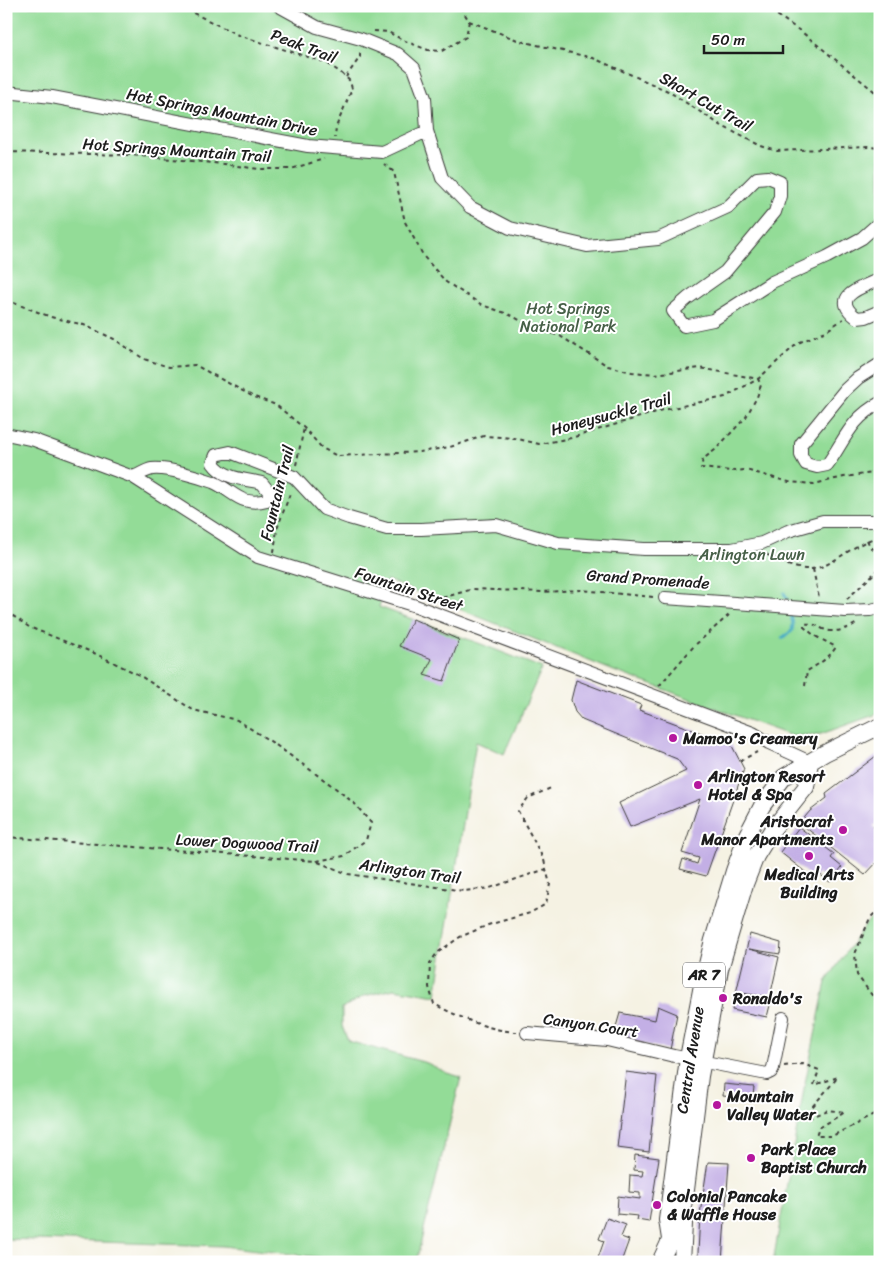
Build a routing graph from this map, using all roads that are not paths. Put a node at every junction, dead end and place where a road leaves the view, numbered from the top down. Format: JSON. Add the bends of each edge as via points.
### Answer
{"nodes":[{"id":1,"x":279,"y":6,"type":"edge"},
{"id":2,"x":6,"y":92,"type":"edge"},
{"id":3,"x":428,"y":131,"type":"junction"},
{"id":4,"x":880,"y":222,"type":"edge"},
{"id":5,"x":880,"y":279,"type":"edge"},
{"id":6,"x":880,"y":311,"type":"edge"},
{"id":7,"x":880,"y":364,"type":"edge"},
{"id":8,"x":880,"y":403,"type":"edge"},
{"id":9,"x":6,"y":434,"type":"edge"},
{"id":10,"x":134,"y":477,"type":"junction"},
{"id":11,"x":880,"y":521,"type":"edge"},
{"id":12,"x":665,"y":598,"type":"road end"},
{"id":13,"x":875,"y":609,"type":"edge"},
{"id":14,"x":880,"y":726,"type":"edge"},
{"id":15,"x":810,"y":762,"type":"junction"},
{"id":16,"x":783,"y":1018,"type":"dead end"},
{"id":17,"x":527,"y":1033,"type":"road end"},
{"id":18,"x":695,"y":1059,"type":"junction"},
{"id":19,"x":682,"y":1217,"type":"junction"},
{"id":20,"x":670,"y":1239,"type":"junction"},
{"id":21,"x":660,"y":1262,"type":"edge"},
{"id":22,"x":682,"y":1262,"type":"edge"}],
"edges":[{"from":1,"to":3,"type":"street","via":[[317,27],[361,39],[398,54],[414,68],[425,98]]},
{"from":2,"to":3,"type":"street","name":"Hot Springs Mountain Drive","via":[[52,97],[308,146],[382,152]]},
{"from":3,"to":4,"type":"street","via":[[442,178],[470,207],[510,228],[587,246],[658,239],[728,207],[757,178],[768,177],[780,182],[780,196],[774,212],[725,272],[673,311],[684,326],[713,320],[772,282],[862,238]]},
{"from":5,"to":6,"type":"street","via":[[853,290],[846,306],[857,318]]},
{"from":7,"to":8,"type":"street","via":[[845,390],[801,444],[801,455],[806,464],[817,468],[827,465],[855,421]]},
{"from":9,"to":10,"type":"street","name":"Fountain Street","via":[[34,440]]},
{"from":10,"to":11,"type":"street","via":[[152,469],[178,472],[215,483],[238,498],[257,502],[267,500],[270,494],[262,483],[231,477],[219,471],[214,463],[216,455],[230,452],[294,477],[324,509],[387,529],[496,525],[558,542],[644,549],[732,550],[823,521]]},
{"from":10,"to":15,"type":"street","name":"Fountain Street","via":[[258,557],[416,606],[653,694],[753,733]]},
{"from":12,"to":13,"type":"street","name":"Grand Promenade","via":[[845,611]]},
{"from":14,"to":15,"type":"main road","name":"Central Avenue","number":"AR 7"},
{"from":15,"to":18,"type":"main road","name":"Central Avenue","via":[[806,787],[772,830],[756,856],[745,884]]},
{"from":15,"to":18,"type":"main road","name":"Central Avenue","number":"AR 7","via":[[784,777],[762,806],[747,835],[702,985]]},
{"from":16,"to":18,"type":"street","name":"Canyon Court","via":[[770,1071]]},
{"from":17,"to":18,"type":"street","name":"Canyon Court","via":[[607,1040]]},
{"from":18,"to":19,"type":"main road","name":"Central Avenue","via":[[697,1093]]},
{"from":18,"to":20,"type":"main road","name":"Central Avenue","number":"AR 7","via":[[667,1220]]},
{"from":19,"to":20,"type":"main road","name":"Central Avenue"},
{"from":19,"to":22,"type":"main road"},
{"from":20,"to":21,"type":"main road","name":"Central Avenue","number":"AR 7"}]}
